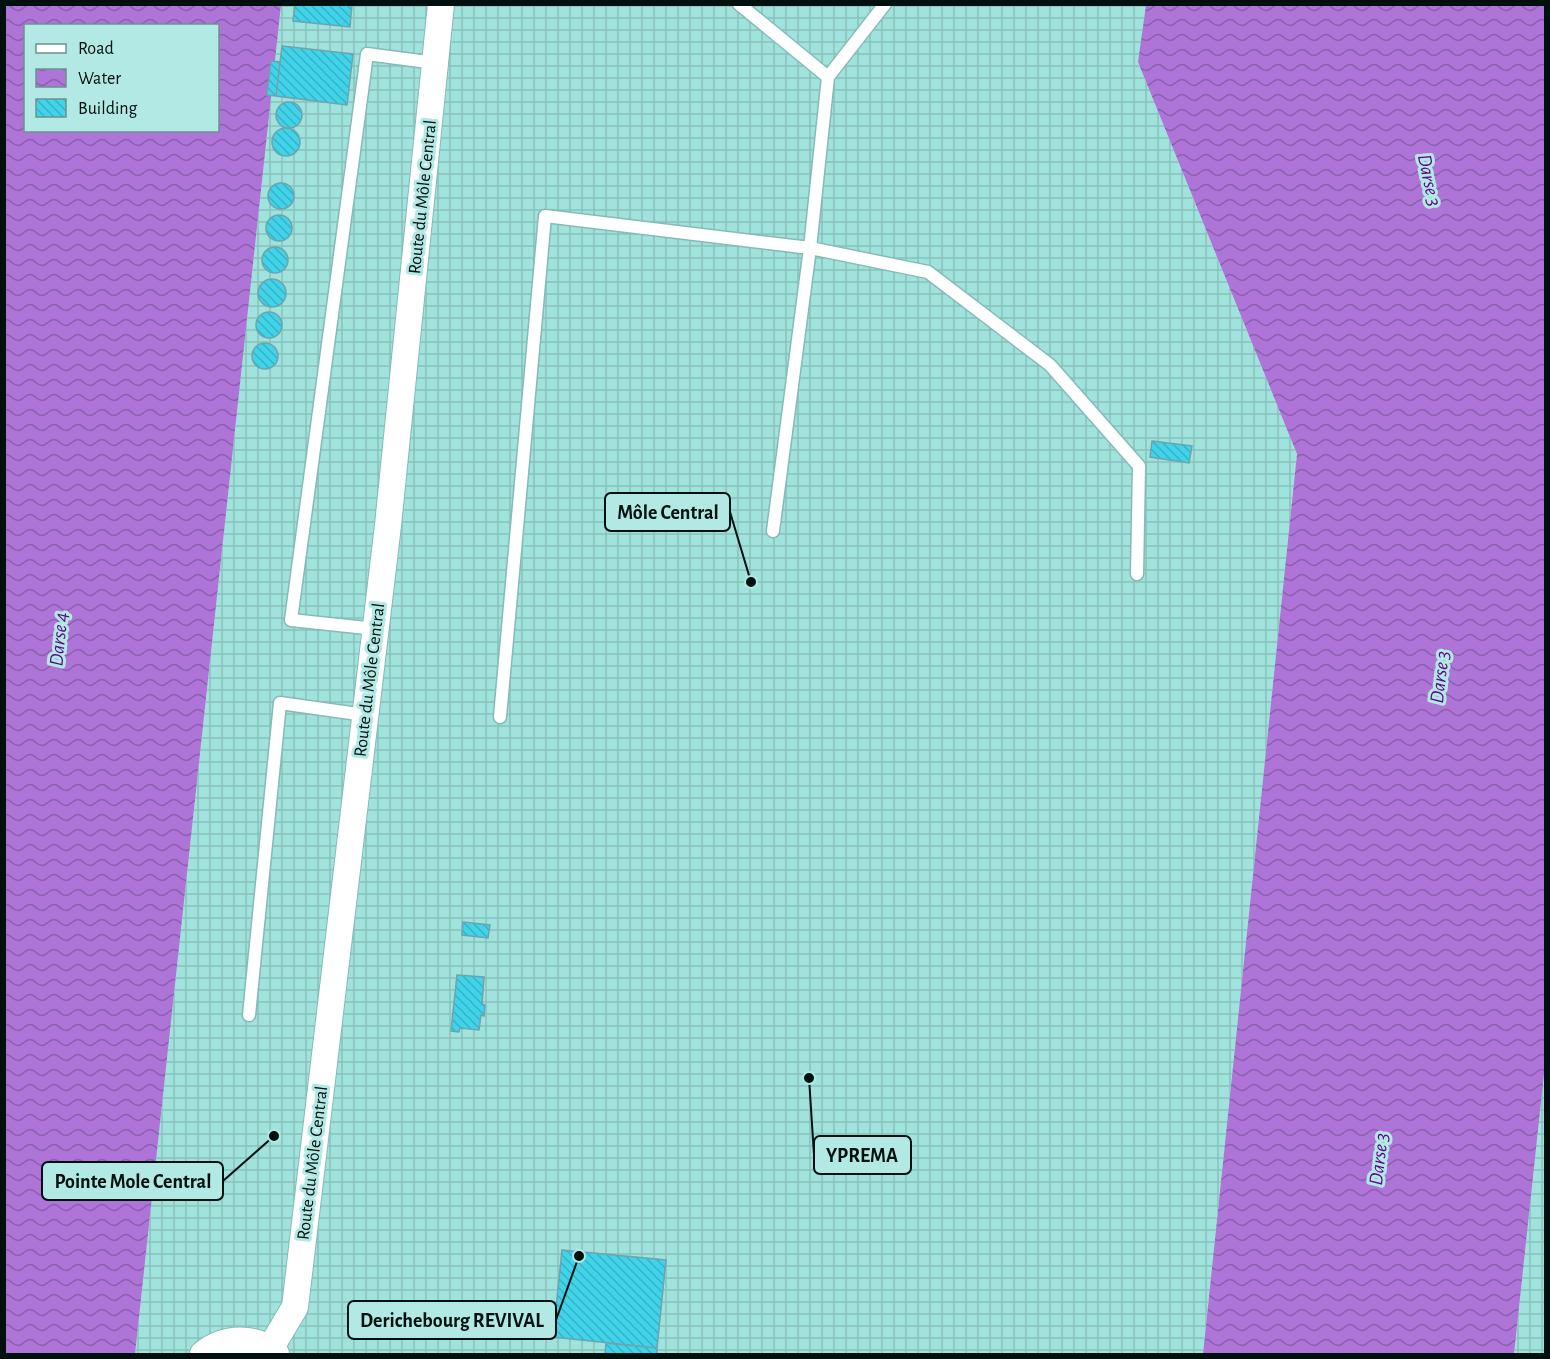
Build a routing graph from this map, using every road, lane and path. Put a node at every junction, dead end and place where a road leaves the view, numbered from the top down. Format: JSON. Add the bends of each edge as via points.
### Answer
{"nodes":[{"id":1,"x":441,"y":4,"type":"edge"},
{"id":2,"x":739,"y":4,"type":"edge"},
{"id":3,"x":885,"y":4,"type":"edge"},
{"id":4,"x":435,"y":63,"type":"junction"},
{"id":5,"x":828,"y":77,"type":"junction"},
{"id":6,"x":810,"y":248,"type":"junction"},
{"id":7,"x":773,"y":531,"type":"dead end"},
{"id":8,"x":1137,"y":574,"type":"dead end"},
{"id":9,"x":376,"y":629,"type":"junction"},
{"id":10,"x":365,"y":715,"type":"junction"},
{"id":11,"x":500,"y":717,"type":"dead end"},
{"id":12,"x":249,"y":1015,"type":"dead end"},
{"id":13,"x":273,"y":1352,"type":"edge"},
{"id":14,"x":203,"y":1354,"type":"edge"}],
"edges":[{"from":1,"to":4,"type":"street","name":"Route du Môle Central"},
{"from":2,"to":5,"type":"lane"},
{"from":3,"to":5,"type":"lane"},
{"from":4,"to":9,"type":"street","name":"Route du Môle Central"},
{"from":4,"to":9,"type":"lane","via":[[367,54],[291,620]]},
{"from":5,"to":6,"type":"lane"},
{"from":6,"to":7,"type":"lane"},
{"from":6,"to":8,"type":"lane","via":[[928,272],[1050,365],[1139,466]]},
{"from":6,"to":11,"type":"lane","via":[[545,216]]},
{"from":9,"to":10,"type":"street","name":"Route du Môle Central"},
{"from":10,"to":12,"type":"lane","via":[[280,703]]},
{"from":10,"to":13,"type":"street","name":"Route du Môle Central","via":[[295,1306]]},
{"from":13,"to":14,"type":"street","via":[[254,1341],[236,1340]]}]}
